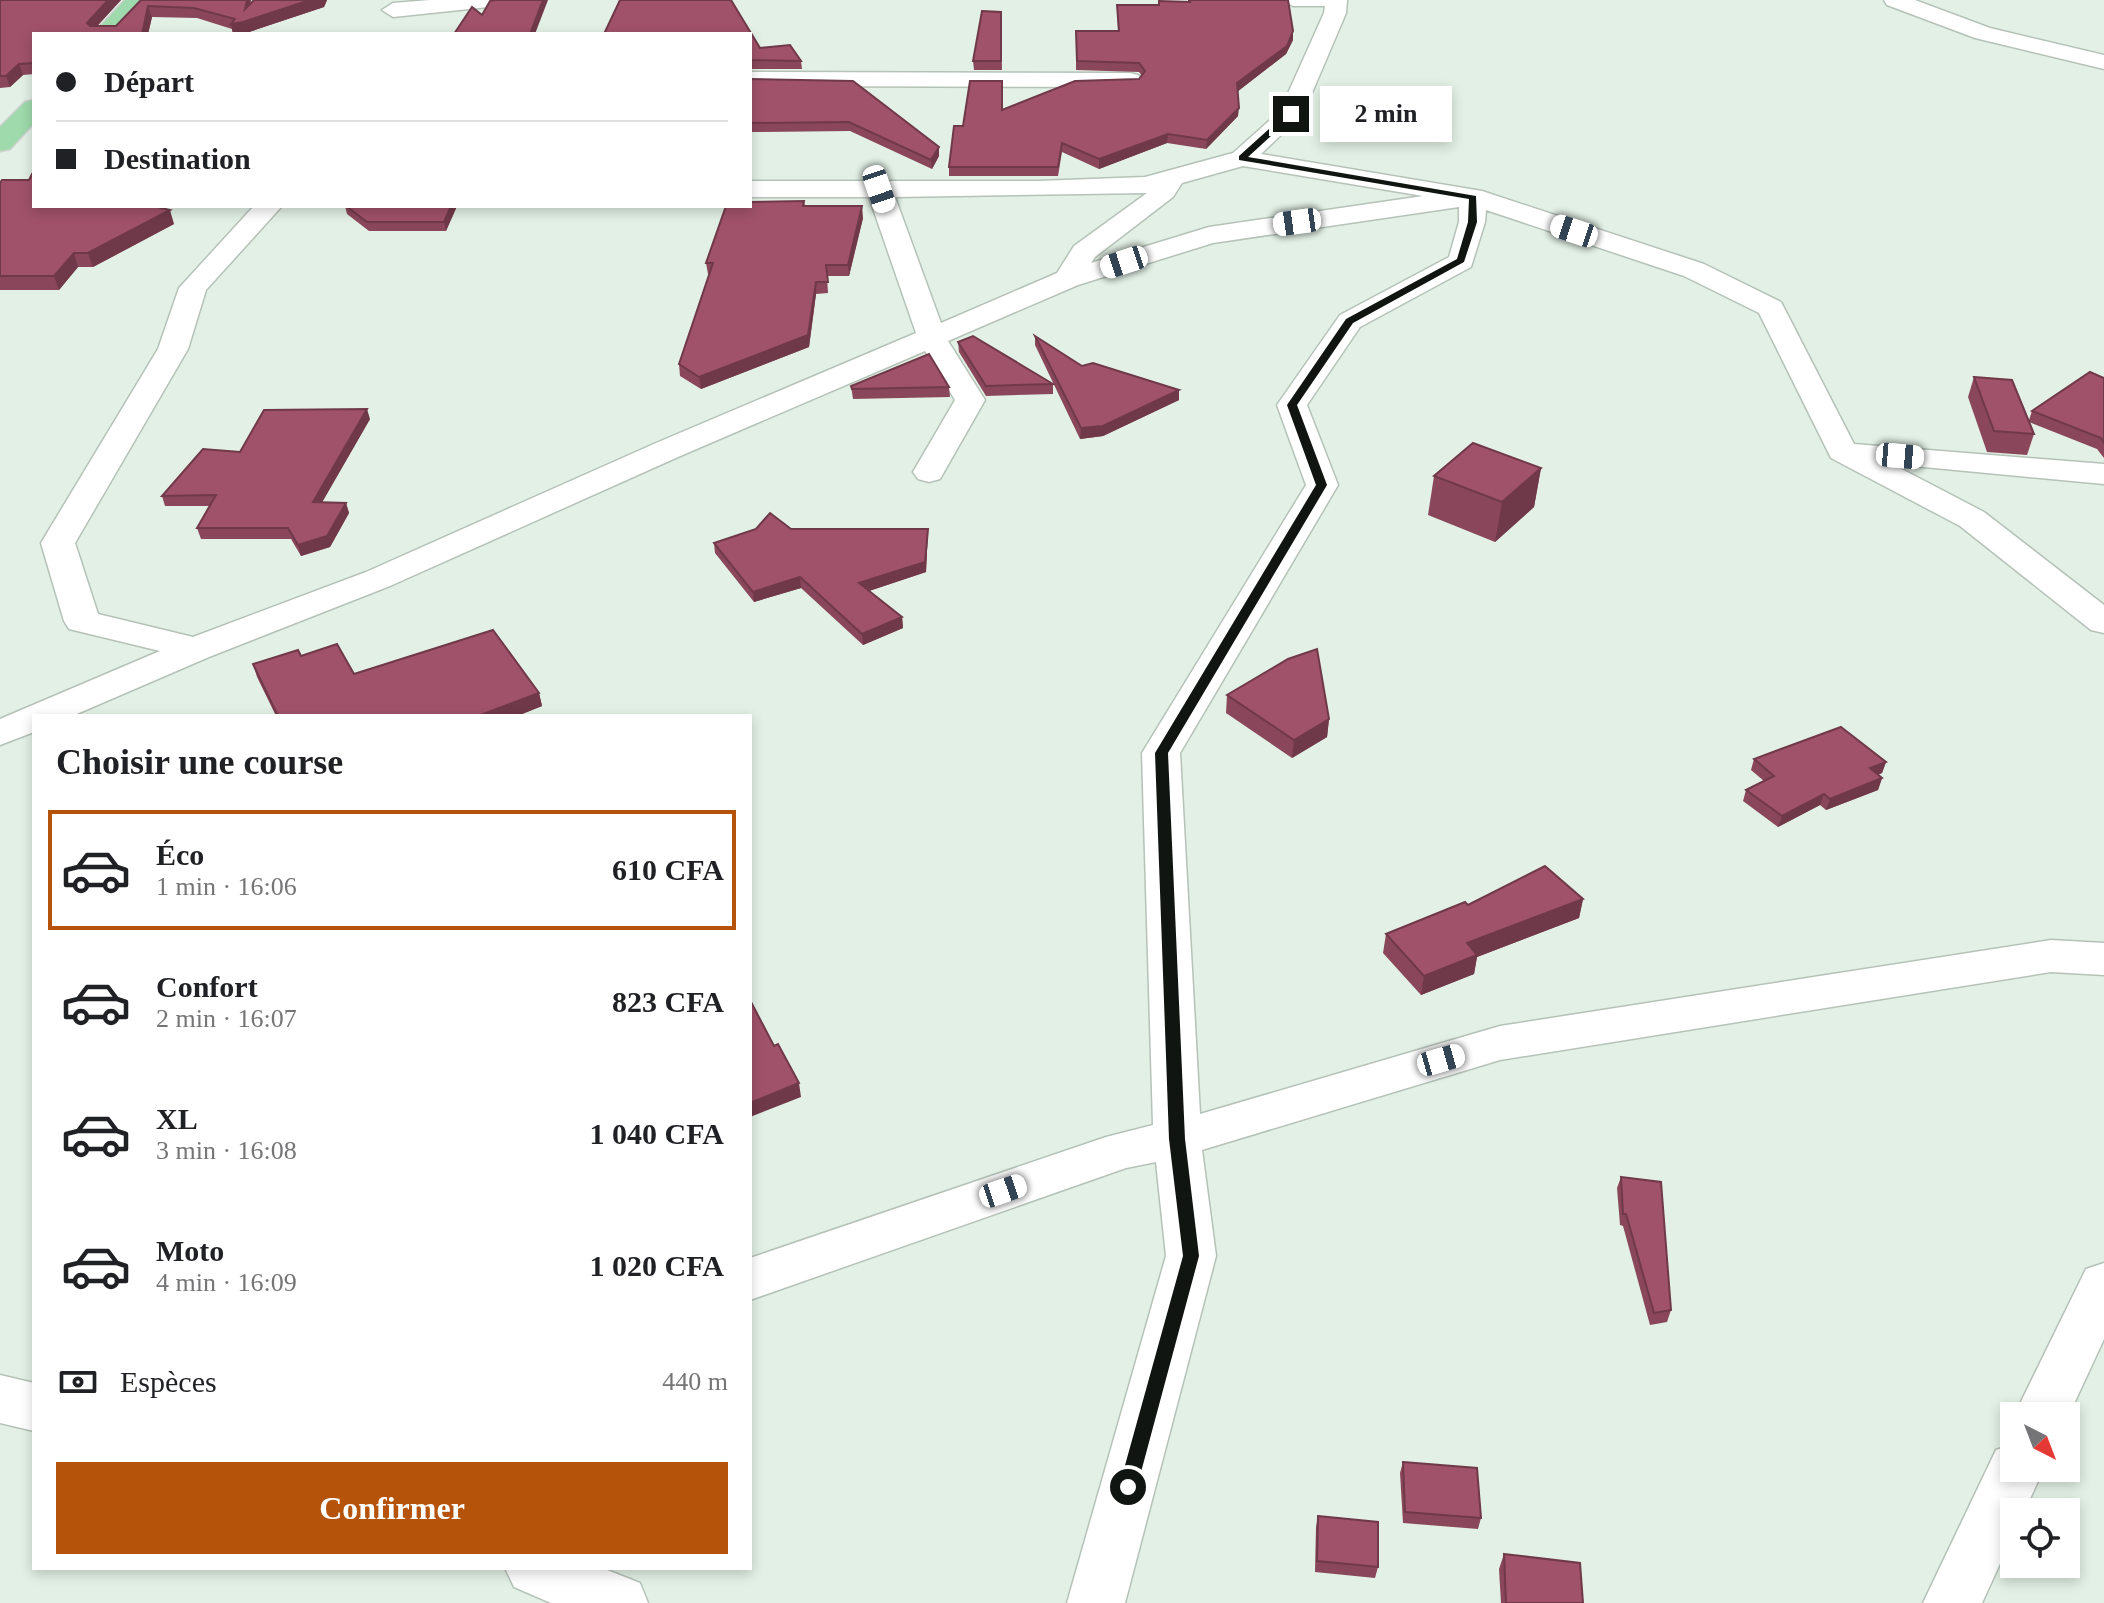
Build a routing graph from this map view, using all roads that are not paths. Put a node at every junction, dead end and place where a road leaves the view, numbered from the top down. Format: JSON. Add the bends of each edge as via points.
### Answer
{"nodes":[{"id":1,"x":138,"y":0,"type":"edge"},
{"id":2,"x":498,"y":0,"type":"edge"},
{"id":3,"x":1293,"y":0,"type":"edge"},
{"id":4,"x":1336,"y":0,"type":"edge"},
{"id":5,"x":1895,"y":0,"type":"edge"},
{"id":6,"x":402,"y":5,"type":"edge"},
{"id":7,"x":107,"y":32,"type":"edge"},
{"id":8,"x":381,"y":32,"type":"edge"},
{"id":9,"x":2104,"y":62,"type":"edge"},
{"id":10,"x":752,"y":79,"type":"edge"},
{"id":11,"x":1130,"y":80,"type":"edge"},
{"id":12,"x":32,"y":110,"type":"edge"},
{"id":13,"x":0,"y":143,"type":"edge"},
{"id":14,"x":1242,"y":158,"type":"junction"},
{"id":15,"x":1173,"y":177,"type":"junction"},
{"id":16,"x":752,"y":189,"type":"edge"},
{"id":17,"x":879,"y":189,"type":"junction"},
{"id":18,"x":1473,"y":197,"type":"junction"},
{"id":19,"x":267,"y":208,"type":"edge"},
{"id":20,"x":1068,"y":279,"type":"junction"},
{"id":21,"x":932,"y":338,"type":"junction"},
{"id":22,"x":1842,"y":451,"type":"junction"},
{"id":23,"x":929,"y":472,"type":"dead end"},
{"id":24,"x":2104,"y":474,"type":"edge"},
{"id":25,"x":2104,"y":622,"type":"edge"},
{"id":26,"x":196,"y":649,"type":"junction"},
{"id":27,"x":43,"y":714,"type":"edge"},
{"id":28,"x":32,"y":719,"type":"edge"},
{"id":29,"x":0,"y":733,"type":"edge"},
{"id":30,"x":2104,"y":959,"type":"edge"},
{"id":31,"x":1177,"y":1139,"type":"junction"},
{"id":32,"x":752,"y":1278,"type":"edge"},
{"id":33,"x":2104,"y":1284,"type":"edge"},
{"id":34,"x":0,"y":1399,"type":"edge"},
{"id":35,"x":2048,"y":1402,"type":"edge"},
{"id":36,"x":32,"y":1407,"type":"edge"},
{"id":37,"x":2009,"y":1482,"type":"edge"},
{"id":38,"x":539,"y":1570,"type":"edge"},
{"id":39,"x":619,"y":1603,"type":"edge"},
{"id":40,"x":1096,"y":1603,"type":"edge"},
{"id":41,"x":1952,"y":1603,"type":"edge"}],
"edges":[{"from":1,"to":7,"type":"highway"},
{"from":2,"to":6,"type":"street"},
{"from":3,"to":4,"type":"street"},
{"from":4,"to":14,"type":"street","via":[[1291,114]]},
{"from":5,"to":9,"type":"street","via":[[1983,33]]},
{"from":6,"to":8,"type":"street"},
{"from":10,"to":11,"type":"street"},
{"from":12,"to":13,"type":"highway"},
{"from":14,"to":15,"type":"street"},
{"from":14,"to":18,"type":"street"},
{"from":15,"to":17,"type":"street","via":[[1146,185],[1099,187]]},
{"from":15,"to":20,"type":"street","via":[[1164,192],[1084,252]]},
{"from":16,"to":17,"type":"street"},
{"from":17,"to":21,"type":"street"},
{"from":18,"to":20,"type":"street","via":[[1209,235]]},
{"from":18,"to":22,"type":"street","via":[[1694,270],[1771,308]]},
{"from":18,"to":31,"type":"street","via":[[1461,261],[1350,321],[1292,405],[1322,485],[1161,753]]},
{"from":19,"to":26,"type":"street","via":[[193,288],[173,349],[58,543],[82,621]]},
{"from":20,"to":21,"type":"street"},
{"from":21,"to":23,"type":"street","via":[[970,400]]},
{"from":21,"to":26,"type":"street","via":[[378,579]]},
{"from":22,"to":24,"type":"street"},
{"from":22,"to":25,"type":"street","via":[[1972,519]]},
{"from":26,"to":27,"type":"street"},
{"from":28,"to":29,"type":"street"},
{"from":30,"to":31,"type":"street","via":[[2051,956],[1500,1043]]},
{"from":31,"to":32,"type":"street","via":[[1123,1150]]},
{"from":31,"to":40,"type":"street","via":[[1191,1256]]},
{"from":33,"to":35,"type":"street"},
{"from":34,"to":36,"type":"street"},
{"from":37,"to":41,"type":"street"},
{"from":38,"to":39,"type":"street"}]}
